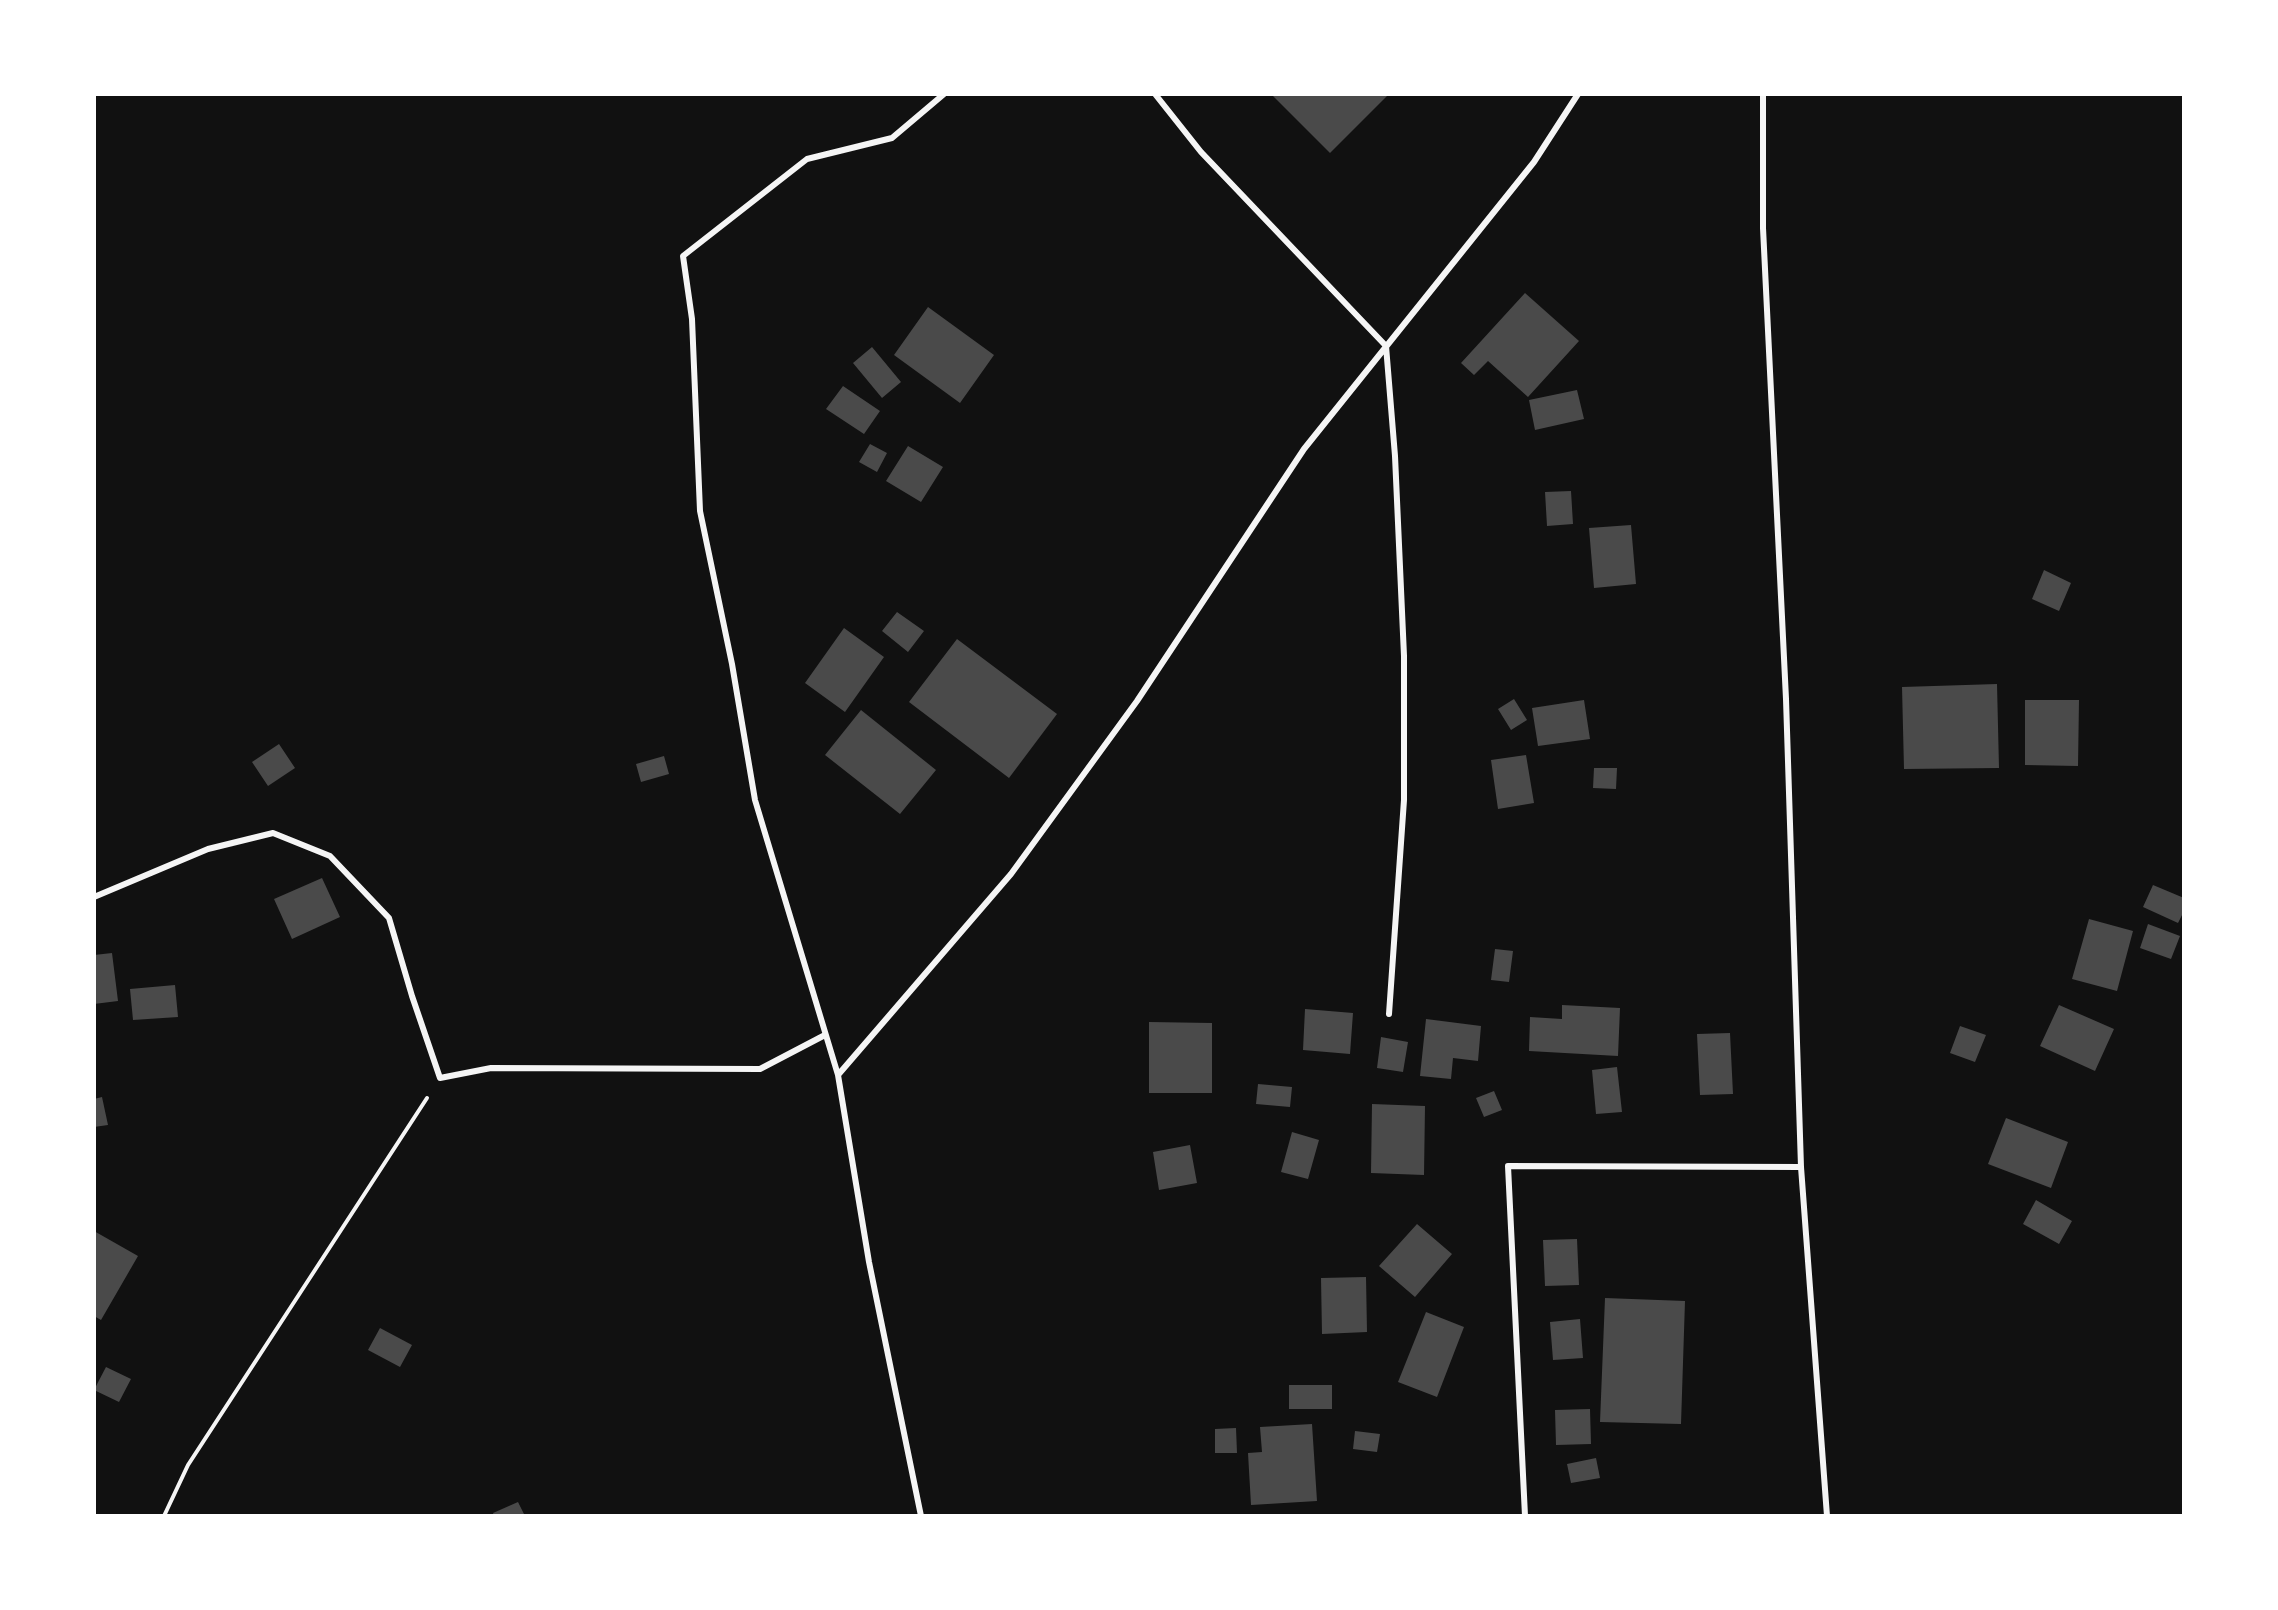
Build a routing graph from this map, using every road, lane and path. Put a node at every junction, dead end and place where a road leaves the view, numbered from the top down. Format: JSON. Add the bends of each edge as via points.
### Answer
{"nodes":[{"id":1,"x":944,"y":94,"type":"edge"},
{"id":2,"x":1155,"y":94,"type":"edge"},
{"id":3,"x":1578,"y":94,"type":"edge"},
{"id":4,"x":1763,"y":94,"type":"edge"},
{"id":5,"x":1386,"y":346,"type":"junction"},
{"id":6,"x":94,"y":897,"type":"edge"},
{"id":7,"x":1389,"y":1014,"type":"dead end"},
{"id":8,"x":825,"y":1035,"type":"junction"},
{"id":9,"x":838,"y":1075,"type":"junction"},
{"id":10,"x":440,"y":1078,"type":"junction"},
{"id":11,"x":1801,"y":1167,"type":"junction"},
{"id":12,"x":164,"y":1515,"type":"edge"},
{"id":13,"x":921,"y":1515,"type":"edge"},
{"id":14,"x":1525,"y":1515,"type":"edge"},
{"id":15,"x":1827,"y":1515,"type":"edge"}],
"edges":[{"from":1,"to":8,"type":"street","via":[[892,138],[807,159],[683,256],[692,319],[700,511],[755,800]]},
{"from":2,"to":5,"type":"street","via":[[1201,153]]},
{"from":3,"to":5,"type":"street","via":[[1534,162]]},
{"from":4,"to":11,"type":"street","via":[[1763,228],[1786,699]]},
{"from":5,"to":7,"type":"street","via":[[1404,656],[1404,800]]},
{"from":5,"to":9,"type":"street","via":[[1304,449],[1137,701],[1011,874]]},
{"from":6,"to":10,"type":"street","via":[[208,849],[273,833],[330,856],[389,918]]},
{"from":8,"to":9,"type":"street"},
{"from":8,"to":10,"type":"street","via":[[760,1069],[491,1068]]},
{"from":9,"to":13,"type":"street","via":[[868,1262]]},
{"from":10,"to":12,"type":"path","via":[[188,1465]]},
{"from":11,"to":14,"type":"street","via":[[1508,1166]]},
{"from":11,"to":15,"type":"street"}]}
